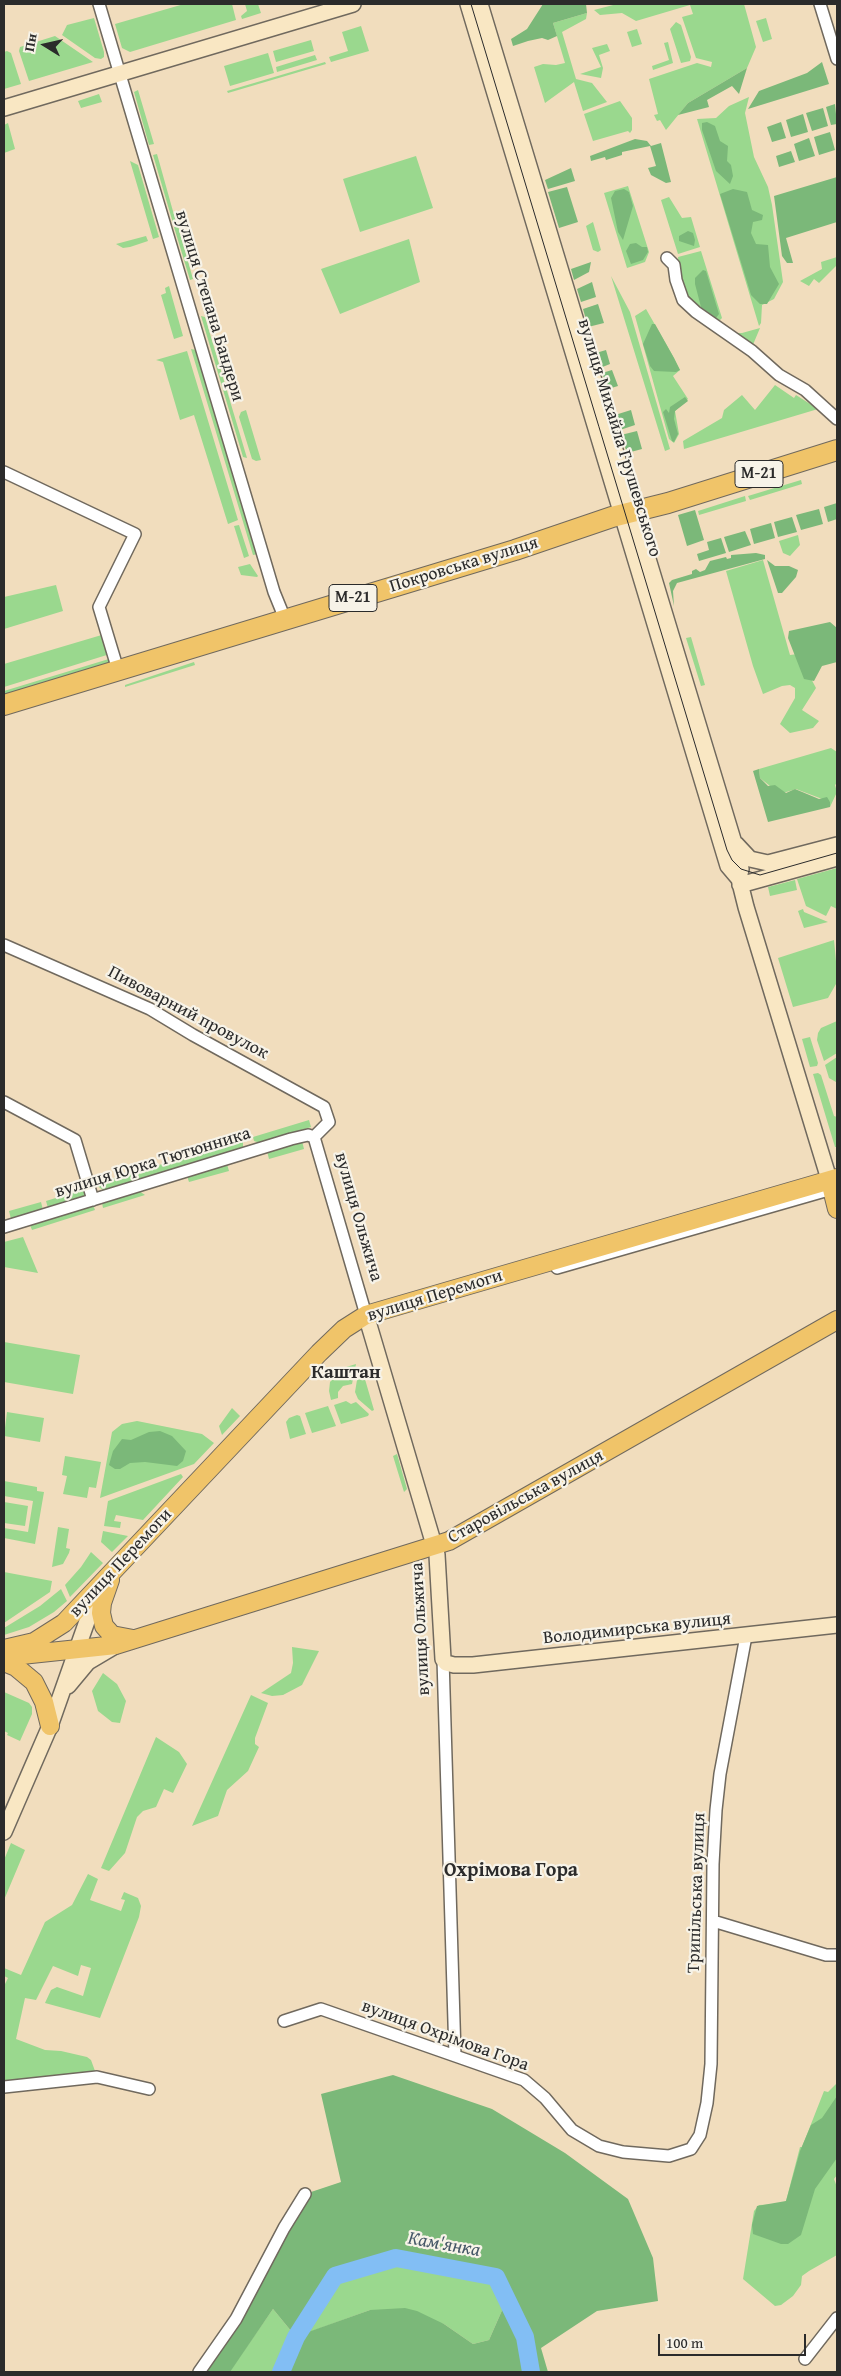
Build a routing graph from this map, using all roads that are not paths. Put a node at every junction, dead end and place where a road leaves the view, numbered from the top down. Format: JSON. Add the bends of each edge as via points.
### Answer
{"nodes":[{"id":1,"x":99,"y":4,"type":"edge"},
{"id":2,"x":353,"y":4,"type":"edge"},
{"id":3,"x":468,"y":4,"type":"edge"},
{"id":4,"x":480,"y":4,"type":"edge"},
{"id":5,"x":820,"y":4,"type":"edge"},
{"id":6,"x":837,"y":60,"type":"edge"},
{"id":7,"x":120,"y":72,"type":"junction"},
{"id":8,"x":4,"y":108,"type":"edge"},
{"id":9,"x":667,"y":258,"type":"dead end"},
{"id":10,"x":837,"y":419,"type":"edge"},
{"id":11,"x":837,"y":450,"type":"edge"},
{"id":12,"x":4,"y":472,"type":"edge"},
{"id":13,"x":628,"y":513,"type":"junction"},
{"id":14,"x":285,"y":619,"type":"junction"},
{"id":15,"x":118,"y":670,"type":"junction"},
{"id":16,"x":4,"y":705,"type":"edge"},
{"id":17,"x":734,"y":843,"type":"junction"},
{"id":18,"x":837,"y":845,"type":"edge"},
{"id":19,"x":837,"y":858,"type":"edge"},
{"id":20,"x":740,"y":882,"type":"junction"},
{"id":21,"x":4,"y":944,"type":"edge"},
{"id":22,"x":4,"y":1102,"type":"edge"},
{"id":23,"x":324,"y":1107,"type":"joint"},
{"id":24,"x":314,"y":1137,"type":"junction"},
{"id":25,"x":834,"y":1184,"type":"edge"},
{"id":26,"x":93,"y":1200,"type":"junction"},
{"id":27,"x":837,"y":1208,"type":"edge"},
{"id":28,"x":4,"y":1227,"type":"edge"},
{"id":29,"x":368,"y":1319,"type":"junction"},
{"id":30,"x":837,"y":1320,"type":"edge"},
{"id":31,"x":434,"y":1546,"type":"junction"},
{"id":32,"x":113,"y":1572,"type":"junction"},
{"id":33,"x":105,"y":1592,"type":"junction"},
{"id":34,"x":92,"y":1607,"type":"junction"},
{"id":35,"x":837,"y":1625,"type":"edge"},
{"id":36,"x":746,"y":1636,"type":"junction"},
{"id":37,"x":135,"y":1640,"type":"junction"},
{"id":38,"x":116,"y":1645,"type":"junction"},
{"id":39,"x":76,"y":1651,"type":"junction"},
{"id":40,"x":4,"y":1656,"type":"edge"},
{"id":41,"x":443,"y":1659,"type":"junction"},
{"id":42,"x":56,"y":1707,"type":"junction"},
{"id":43,"x":50,"y":1726,"type":"junction"},
{"id":44,"x":4,"y":1832,"type":"edge"},
{"id":45,"x":712,"y":1921,"type":"junction"},
{"id":46,"x":837,"y":1955,"type":"edge"},
{"id":47,"x":284,"y":2022,"type":"dead end"},
{"id":48,"x":455,"y":2055,"type":"junction"},
{"id":49,"x":4,"y":2088,"type":"edge"},
{"id":50,"x":149,"y":2088,"type":"dead end"},
{"id":51,"x":691,"y":2149,"type":"joint"},
{"id":52,"x":305,"y":2194,"type":"dead end"},
{"id":53,"x":837,"y":2318,"type":"edge"},
{"id":54,"x":805,"y":2359,"type":"dead end"},
{"id":55,"x":199,"y":2372,"type":"edge"}],
"edges":[{"from":1,"to":7,"type":"street","name":"вулиця Степана Бандери"},
{"from":2,"to":7,"type":"main road"},
{"from":3,"to":13,"type":"main road","name":"вулиця Михайла Грушевського"},
{"from":4,"to":13,"type":"main road","name":"вулиця Михайла Грушевського"},
{"from":5,"to":6,"type":"street"},
{"from":7,"to":8,"type":"main road"},
{"from":7,"to":14,"type":"street","name":"вулиця Степана Бандери","via":[[274,592]]},
{"from":9,"to":10,"type":"street","via":[[674,266],[684,300],[696,312],[752,351],[779,375],[805,390]]},
{"from":11,"to":13,"type":"highway","name":"Покровська вулиця","number":"М-21"},
{"from":12,"to":15,"type":"street","via":[[135,534],[99,607]]},
{"from":13,"to":14,"type":"highway","name":"Покровська вулиця","number":"М-21"},
{"from":13,"to":17,"type":"main road","name":"вулиця Михайла Грушевського"},
{"from":13,"to":20,"type":"main road","name":"вулиця Михайла Грушевського","via":[[728,866]]},
{"from":14,"to":15,"type":"highway","name":"Покровська вулиця","number":"М-21"},
{"from":15,"to":16,"type":"highway","name":"Покровська вулиця","number":"М-21"},
{"from":17,"to":18,"type":"main road","via":[[750,859],[768,863]]},
{"from":17,"to":20,"type":"main road","name":"вулиця Михайла Грушевського","via":[[741,869]]},
{"from":19,"to":20,"type":"main road"},
{"from":20,"to":25,"type":"main road","name":"вулиця Михайла Грушевського"},
{"from":21,"to":23,"type":"street","name":"Пивоварний провулок","via":[[150,1009]]},
{"from":22,"to":26,"type":"street","via":[[75,1140]]},
{"from":23,"to":24,"type":"street","name":"вулиця Ольжича","via":[[329,1122]]},
{"from":24,"to":26,"type":"street","name":"вулиця Юрка Тютюнника","via":[[308,1135],[291,1139]]},
{"from":24,"to":29,"type":"street","name":"вулиця Ольжича"},
{"from":25,"to":27,"type":"main road"},
{"from":25,"to":29,"type":"main road","name":"вулиця Перемоги"},
{"from":26,"to":28,"type":"street","name":"вулиця Юрка Тютюнника"},
{"from":29,"to":31,"type":"main road","name":"вулиця Ольжича"},
{"from":29,"to":32,"type":"main road","name":"вулиця Перемоги","via":[[344,1329],[319,1353]]},
{"from":29,"to":33,"type":"street","name":"вулиця Перемоги","via":[[336,1346]]},
{"from":30,"to":31,"type":"main road","name":"Старовільська вулиця","via":[[449,1541]]},
{"from":31,"to":37,"type":"main road","name":"Старовільська вулиця"},
{"from":31,"to":41,"type":"main road","name":"вулиця Ольжича","via":[[439,1566]]},
{"from":32,"to":33,"type":"main road"},
{"from":32,"to":34,"type":"main road"},
{"from":32,"to":40,"type":"main road","name":"вулиця Перемоги","via":[[79,1609],[49,1634]]},
{"from":33,"to":34,"type":"street","name":"вулиця Перемоги"},
{"from":33,"to":37,"type":"main road","via":[[101,1613],[107,1631]]},
{"from":34,"to":39,"type":"main road"},
{"from":34,"to":40,"type":"street","name":"вулиця Перемоги","via":[[50,1642]]},
{"from":35,"to":36,"type":"main road","name":"Володимирська вулиця"},
{"from":36,"to":41,"type":"main road","name":"Володимирська вулиця","via":[[473,1665],[454,1665]]},
{"from":36,"to":45,"type":"street","name":"Трипільська вулиця","via":[[720,1774]]},
{"from":37,"to":38,"type":"main road","name":"Старовільська вулиця"},
{"from":38,"to":39,"type":"main road","name":"Старовільська вулиця"},
{"from":38,"to":42,"type":"main road","via":[[82,1668]]},
{"from":39,"to":40,"type":"main road","name":"Старовільська вулиця"},
{"from":39,"to":42,"type":"main road"},
{"from":40,"to":43,"type":"main road","via":[[34,1682],[44,1702]]},
{"from":41,"to":48,"type":"street","name":"вулиця Ольжича"},
{"from":42,"to":43,"type":"main road"},
{"from":43,"to":44,"type":"main road"},
{"from":45,"to":46,"type":"street","via":[[826,1955]]},
{"from":45,"to":51,"type":"street","name":"Трипільська вулиця","via":[[711,2064],[703,2126]]},
{"from":47,"to":48,"type":"street","name":"вулиця Охрімова Гора","via":[[321,2009]]},
{"from":48,"to":51,"type":"street","name":"вулиця Охрімова Гора","via":[[524,2080],[578,2134],[599,2146],[623,2152],[669,2156]]},
{"from":49,"to":50,"type":"street","via":[[97,2077]]},
{"from":52,"to":55,"type":"street","via":[[236,2319]]},
{"from":53,"to":54,"type":"street"}]}
